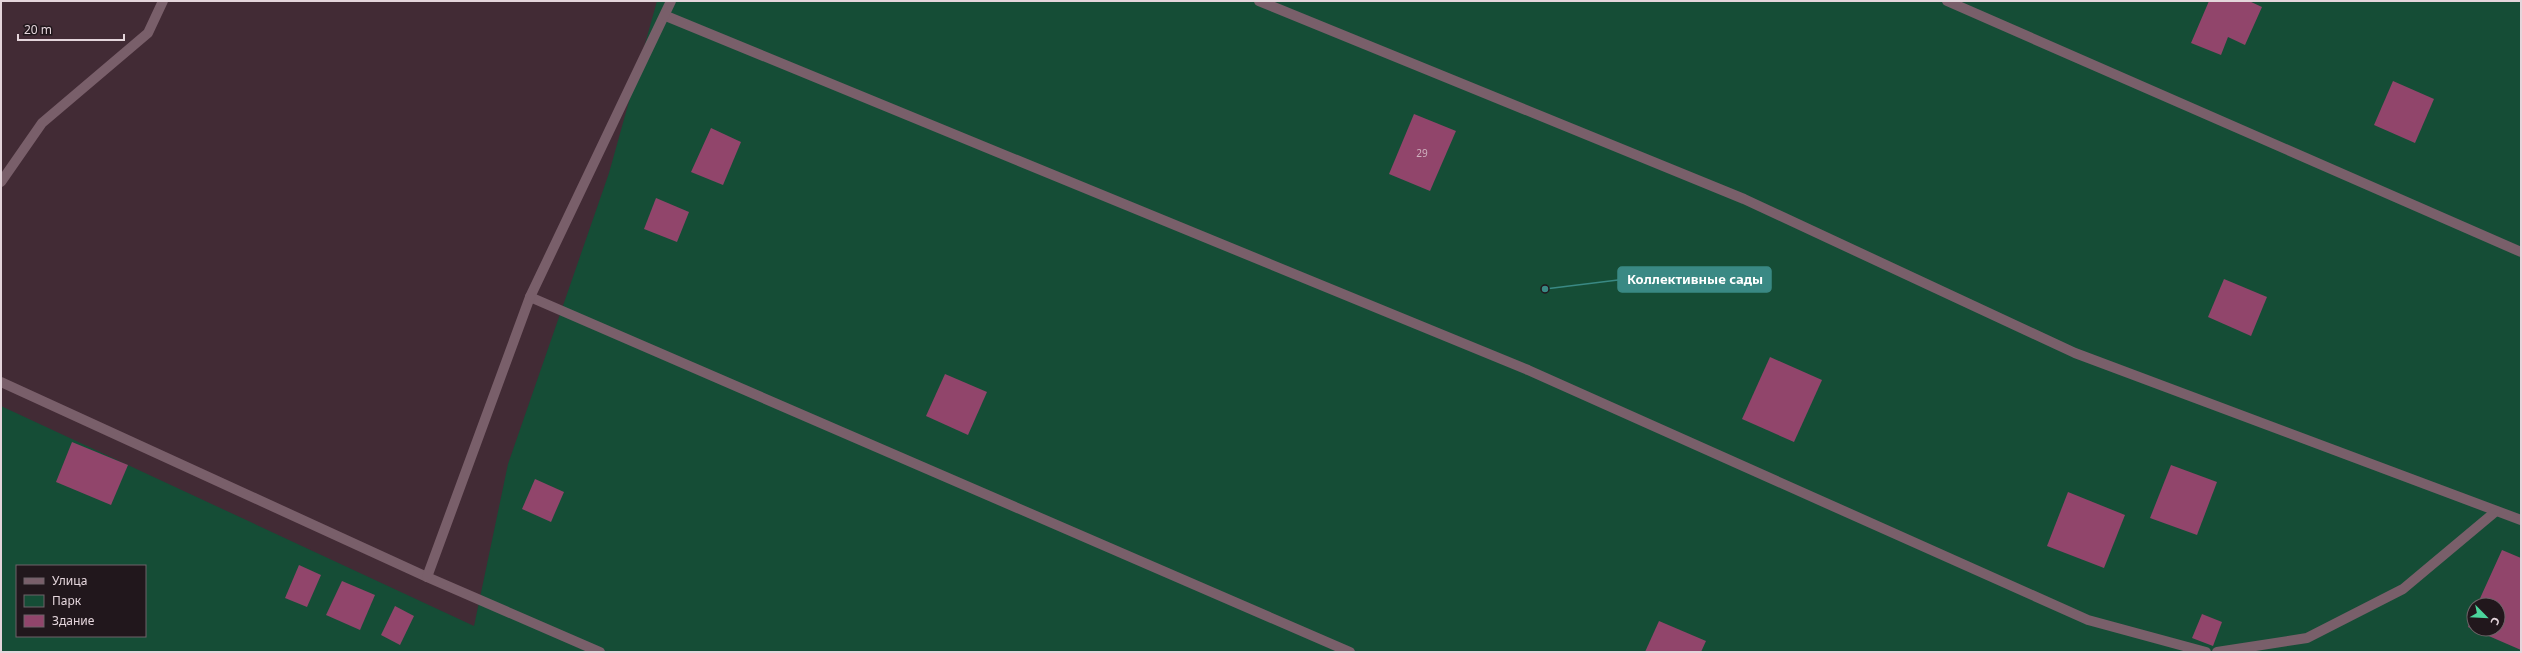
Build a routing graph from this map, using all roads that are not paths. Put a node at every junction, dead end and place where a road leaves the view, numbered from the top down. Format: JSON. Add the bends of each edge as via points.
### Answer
{"nodes":[{"id":1,"x":163,"y":1,"type":"edge"},
{"id":2,"x":671,"y":1,"type":"edge"},
{"id":3,"x":1259,"y":1,"type":"edge"},
{"id":4,"x":1947,"y":1,"type":"edge"},
{"id":5,"x":666,"y":16,"type":"junction"},
{"id":6,"x":1,"y":182,"type":"edge"},
{"id":7,"x":2521,"y":252,"type":"edge"},
{"id":8,"x":530,"y":297,"type":"junction"},
{"id":9,"x":1,"y":382,"type":"edge"},
{"id":10,"x":2496,"y":512,"type":"junction"},
{"id":11,"x":2521,"y":520,"type":"edge"},
{"id":12,"x":428,"y":576,"type":"junction"},
{"id":13,"x":600,"y":652,"type":"edge"},
{"id":14,"x":1350,"y":652,"type":"edge"},
{"id":15,"x":2206,"y":652,"type":"edge"},
{"id":16,"x":2217,"y":652,"type":"edge"}],
"edges":[{"from":1,"to":6,"type":"street","via":[[148,33],[42,123]]},
{"from":2,"to":5,"type":"street"},
{"from":3,"to":10,"type":"street","via":[[1744,199],[2075,353]]},
{"from":4,"to":7,"type":"street"},
{"from":5,"to":8,"type":"street"},
{"from":5,"to":15,"type":"street","via":[[1528,370],[2088,620]]},
{"from":8,"to":12,"type":"street"},
{"from":8,"to":14,"type":"street"},
{"from":9,"to":12,"type":"street"},
{"from":10,"to":11,"type":"street"},
{"from":10,"to":16,"type":"street","via":[[2403,589],[2307,638]]},
{"from":12,"to":13,"type":"street"}]}
